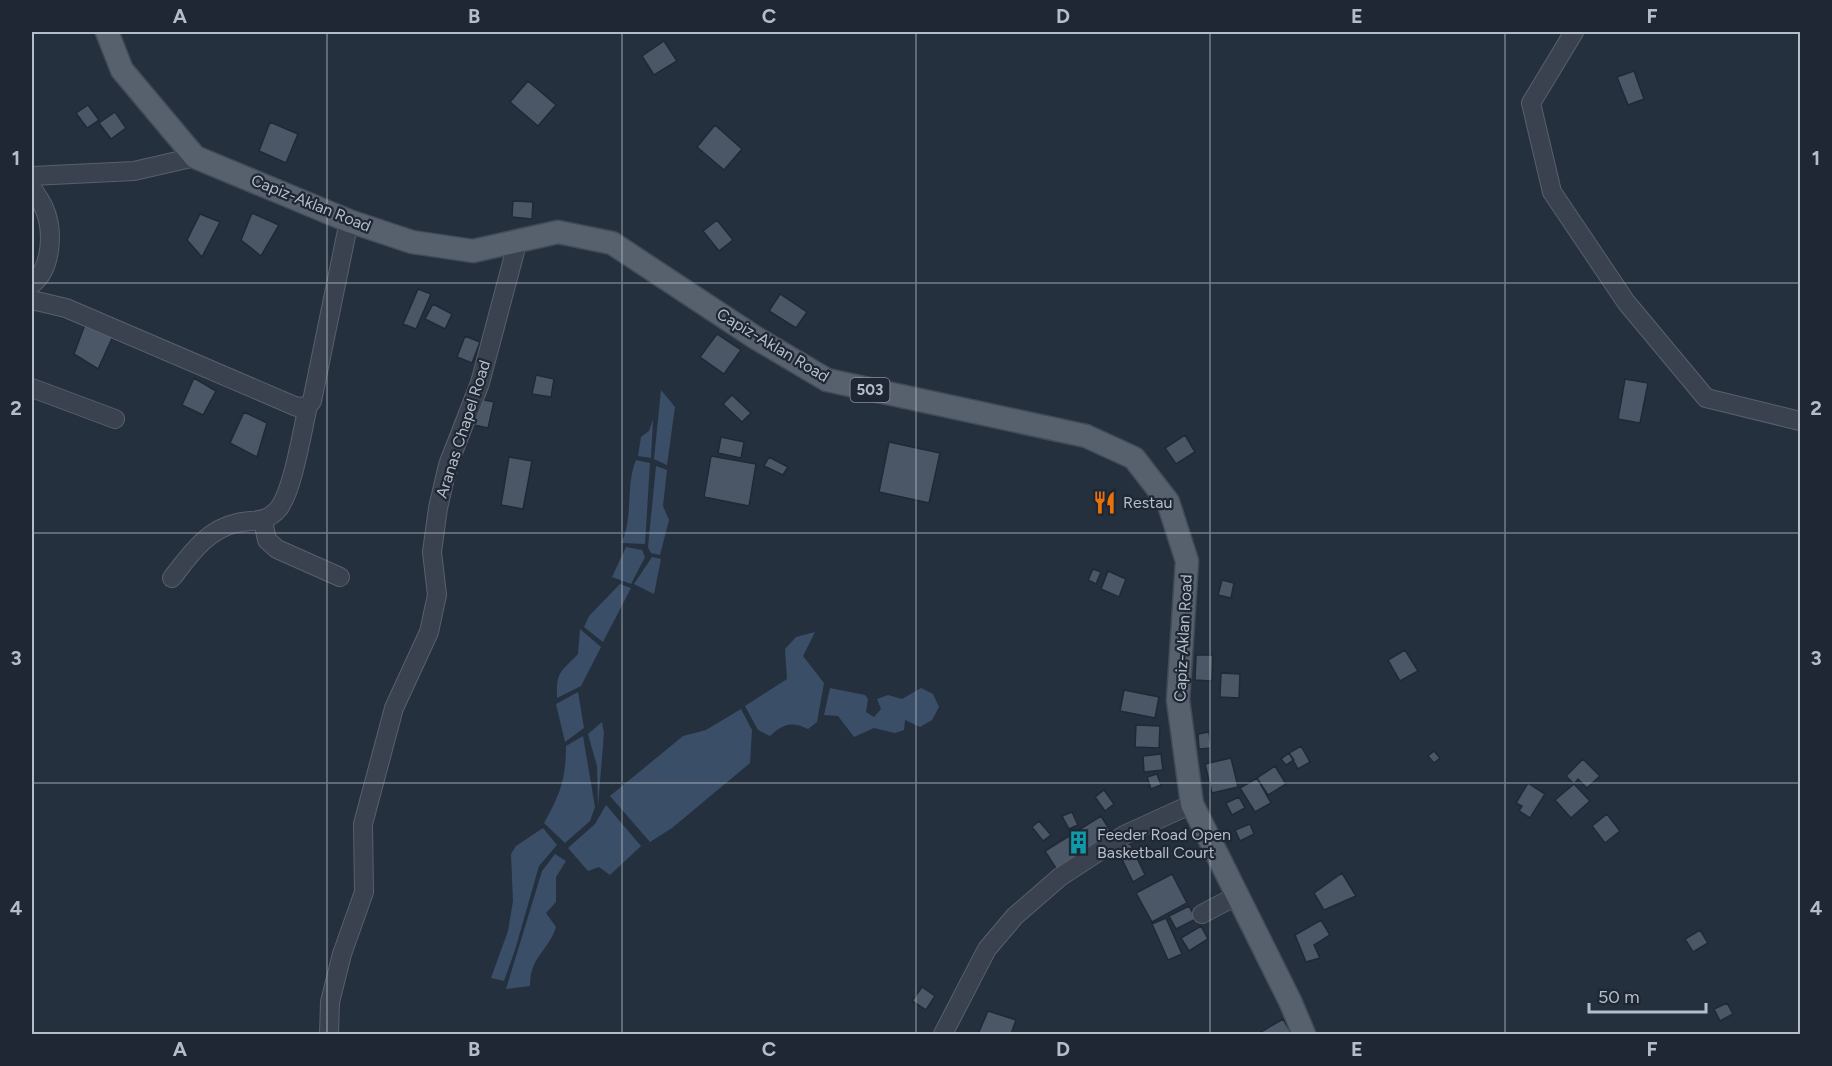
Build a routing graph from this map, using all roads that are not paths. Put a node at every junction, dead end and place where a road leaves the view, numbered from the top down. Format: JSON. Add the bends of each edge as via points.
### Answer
{"nodes":[{"id":1,"x":107,"y":32,"type":"edge"},
{"id":2,"x":1574,"y":32,"type":"edge"},
{"id":3,"x":195,"y":157,"type":"junction"},
{"id":4,"x":32,"y":176,"type":"edge"},
{"id":5,"x":32,"y":188,"type":"edge"},
{"id":6,"x":349,"y":221,"type":"junction"},
{"id":7,"x":518,"y":240,"type":"junction"},
{"id":8,"x":32,"y":284,"type":"edge"},
{"id":9,"x":32,"y":300,"type":"edge"},
{"id":10,"x":32,"y":388,"type":"edge"},
{"id":11,"x":308,"y":406,"type":"junction"},
{"id":12,"x":115,"y":419,"type":"dead end"},
{"id":13,"x":1800,"y":421,"type":"edge"},
{"id":14,"x":263,"y":521,"type":"junction"},
{"id":15,"x":172,"y":578,"type":"dead end"},
{"id":16,"x":340,"y":578,"type":"dead end"},
{"id":17,"x":1192,"y":804,"type":"junction"},
{"id":18,"x":1238,"y":896,"type":"junction"},
{"id":19,"x":1202,"y":914,"type":"dead end"},
{"id":20,"x":328,"y":1035,"type":"edge"},
{"id":21,"x":943,"y":1035,"type":"edge"},
{"id":22,"x":1304,"y":1035,"type":"edge"}],
"edges":[{"from":1,"to":3,"type":"main road","name":"Capiz-Aklan Road","number":"503","via":[[122,70]]},
{"from":2,"to":13,"type":"street","via":[[1531,103],[1552,192],[1626,302],[1706,398]]},
{"from":3,"to":4,"type":"street","via":[[135,171]]},
{"from":3,"to":6,"type":"main road","name":"Capiz-Aklan Road","number":"503"},
{"from":5,"to":8,"type":"street","via":[[45,209],[50,233],[46,264]]},
{"from":6,"to":7,"type":"main road","name":"Capiz-Aklan Road","number":"503","via":[[412,242],[473,251]]},
{"from":6,"to":11,"type":"street"},
{"from":7,"to":17,"type":"main road","name":"Capiz-Aklan Road","number":"503","via":[[558,231],[612,243],[827,380],[1086,436],[1134,458],[1168,502],[1186,561],[1178,700]]},
{"from":7,"to":20,"type":"street","name":"Aranas Chapel Road","via":[[480,383],[448,465],[432,552],[437,595],[429,632],[394,708],[363,824],[364,892],[334,983]]},
{"from":9,"to":11,"type":"street","via":[[66,308],[297,407]]},
{"from":10,"to":12,"type":"street"},
{"from":11,"to":14,"type":"street","via":[[286,496]]},
{"from":14,"to":15,"type":"street","via":[[236,523],[208,536]]},
{"from":14,"to":16,"type":"street","via":[[267,540],[277,549]]},
{"from":17,"to":18,"type":"main road","name":"Capiz-Aklan Road","number":"503"},
{"from":17,"to":21,"type":"street","via":[[1124,835],[1060,877],[1015,916],[987,949]]},
{"from":18,"to":19,"type":"street"},
{"from":18,"to":22,"type":"main road","name":"Capiz-Aklan Road","number":"503"}]}
